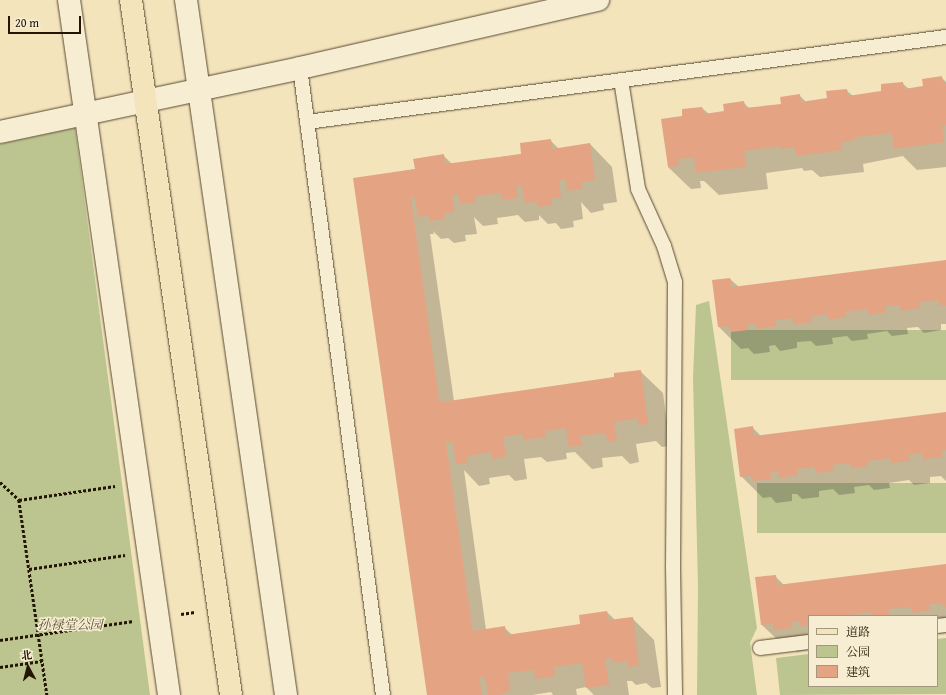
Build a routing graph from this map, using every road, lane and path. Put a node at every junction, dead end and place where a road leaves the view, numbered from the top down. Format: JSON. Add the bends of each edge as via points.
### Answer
{"nodes":[{"id":1,"x":69,"y":0,"type":"edge"},
{"id":2,"x":118,"y":0,"type":"edge"},
{"id":3,"x":131,"y":0,"type":"edge"},
{"id":4,"x":186,"y":0,"type":"edge"},
{"id":5,"x":598,"y":0,"type":"edge"},
{"id":6,"x":946,"y":37,"type":"edge"},
{"id":7,"x":300,"y":68,"type":"junction"},
{"id":8,"x":621,"y":80,"type":"junction"},
{"id":9,"x":199,"y":89,"type":"junction"},
{"id":10,"x":139,"y":101,"type":"junction"},
{"id":11,"x":86,"y":113,"type":"junction"},
{"id":12,"x":307,"y":122,"type":"junction"},
{"id":13,"x":0,"y":132,"type":"edge"},
{"id":14,"x":0,"y":482,"type":"edge"},
{"id":15,"x":138,"y":482,"type":"junction"},
{"id":16,"x":19,"y":500,"type":"junction"},
{"id":17,"x":149,"y":552,"type":"junction"},
{"id":18,"x":29,"y":569,"type":"junction"},
{"id":19,"x":206,"y":610,"type":"junction"},
{"id":20,"x":158,"y":617,"type":"junction"},
{"id":21,"x":38,"y":635,"type":"junction"},
{"id":22,"x":0,"y":640,"type":"edge"},
{"id":23,"x":808,"y":642,"type":"edge"},
{"id":24,"x":760,"y":648,"type":"dead end"},
{"id":25,"x":42,"y":660,"type":"junction"},
{"id":26,"x":0,"y":667,"type":"edge"},
{"id":27,"x":47,"y":695,"type":"edge"},
{"id":28,"x":169,"y":695,"type":"edge"},
{"id":29,"x":218,"y":695,"type":"edge"},
{"id":30,"x":231,"y":695,"type":"edge"},
{"id":31,"x":286,"y":695,"type":"edge"},
{"id":32,"x":383,"y":695,"type":"edge"},
{"id":33,"x":675,"y":695,"type":"edge"}],
"edges":[{"from":1,"to":11,"type":"street"},
{"from":2,"to":10,"type":"main road"},
{"from":3,"to":10,"type":"main road"},
{"from":4,"to":9,"type":"street"},
{"from":5,"to":7,"type":"street"},
{"from":6,"to":8,"type":"lane"},
{"from":7,"to":9,"type":"street"},
{"from":7,"to":12,"type":"lane"},
{"from":8,"to":12,"type":"lane"},
{"from":8,"to":33,"type":"lane","via":[[638,189],[664,246],[675,282]]},
{"from":9,"to":10,"type":"street"},
{"from":9,"to":31,"type":"street"},
{"from":10,"to":11,"type":"street"},
{"from":10,"to":19,"type":"main road"},
{"from":10,"to":30,"type":"main road"},
{"from":11,"to":13,"type":"street"},
{"from":11,"to":15,"type":"street"},
{"from":12,"to":32,"type":"lane"},
{"from":14,"to":16,"type":"path"},
{"from":15,"to":16,"type":"path"},
{"from":15,"to":17,"type":"street"},
{"from":16,"to":18,"type":"path"},
{"from":17,"to":18,"type":"path"},
{"from":17,"to":20,"type":"street"},
{"from":18,"to":21,"type":"path"},
{"from":19,"to":20,"type":"path"},
{"from":19,"to":29,"type":"main road"},
{"from":20,"to":21,"type":"path"},
{"from":20,"to":28,"type":"street"},
{"from":21,"to":22,"type":"path"},
{"from":21,"to":25,"type":"path"},
{"from":23,"to":24,"type":"lane"},
{"from":25,"to":26,"type":"path"},
{"from":25,"to":27,"type":"path"}]}
